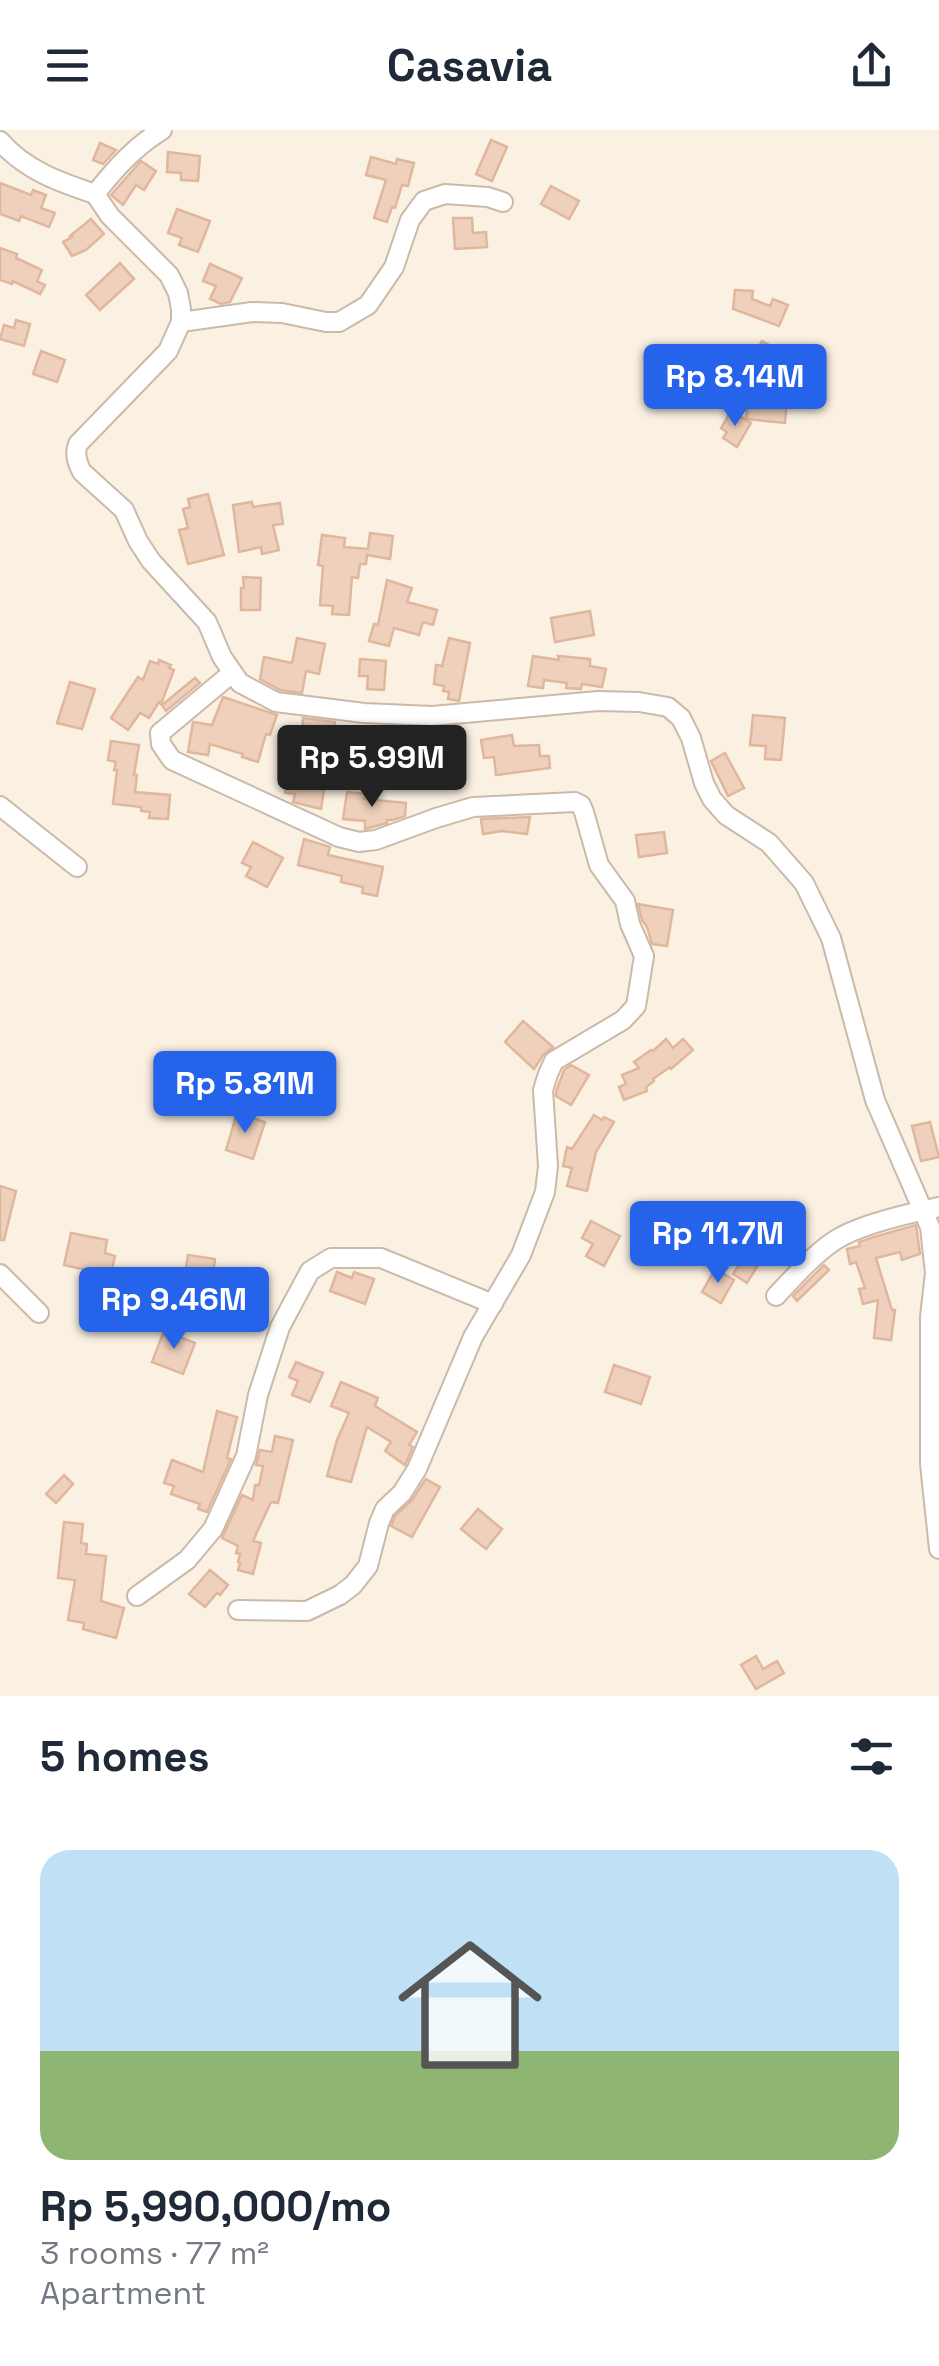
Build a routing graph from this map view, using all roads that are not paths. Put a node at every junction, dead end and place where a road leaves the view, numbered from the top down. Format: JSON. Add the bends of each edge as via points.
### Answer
{"nodes":[{"id":1,"x":162,"y":130,"type":"edge"},
{"id":2,"x":0,"y":142,"type":"edge"},
{"id":3,"x":95,"y":194,"type":"junction"},
{"id":4,"x":502,"y":202,"type":"dead end"},
{"id":5,"x":180,"y":322,"type":"junction"},
{"id":6,"x":232,"y":673,"type":"junction"},
{"id":7,"x":0,"y":806,"type":"edge"},
{"id":8,"x":77,"y":867,"type":"dead end"},
{"id":9,"x":931,"y":1209,"type":"edge"},
{"id":10,"x":0,"y":1274,"type":"edge"},
{"id":11,"x":776,"y":1296,"type":"dead end"},
{"id":12,"x":493,"y":1304,"type":"junction"},
{"id":13,"x":39,"y":1313,"type":"dead end"},
{"id":14,"x":939,"y":1549,"type":"edge"},
{"id":15,"x":137,"y":1596,"type":"dead end"},
{"id":16,"x":238,"y":1610,"type":"dead end"}],
"edges":[{"from":1,"to":3,"type":"street"},
{"from":2,"to":3,"type":"street","via":[[21,162]]},
{"from":3,"to":5,"type":"street","via":[[168,275],[178,293]]},
{"from":4,"to":5,"type":"street","via":[[445,194],[424,201],[368,306],[339,322],[252,312]]},
{"from":5,"to":6,"type":"street","via":[[168,350],[78,444],[77,460],[124,510],[150,561],[207,622]]},
{"from":6,"to":9,"type":"street","via":[[276,702],[364,713],[432,716],[598,701],[668,707],[691,738],[712,799],[804,883],[831,938],[875,1100]]},
{"from":6,"to":12,"type":"street","via":[[160,734],[172,760],[359,842],[473,807],[575,802],[599,865],[624,901],[644,956],[636,1006],[554,1062],[548,1074],[545,1192]]},
{"from":7,"to":8,"type":"street"},
{"from":9,"to":11,"type":"street","via":[[838,1238]]},
{"from":9,"to":14,"type":"street","via":[[930,1464]]},
{"from":10,"to":13,"type":"street"},
{"from":12,"to":15,"type":"street","via":[[381,1258],[331,1258],[310,1271],[280,1327],[246,1456],[213,1529],[186,1560]]},
{"from":12,"to":16,"type":"street","via":[[417,1469],[378,1523],[368,1566],[329,1602],[307,1611]]}]}
